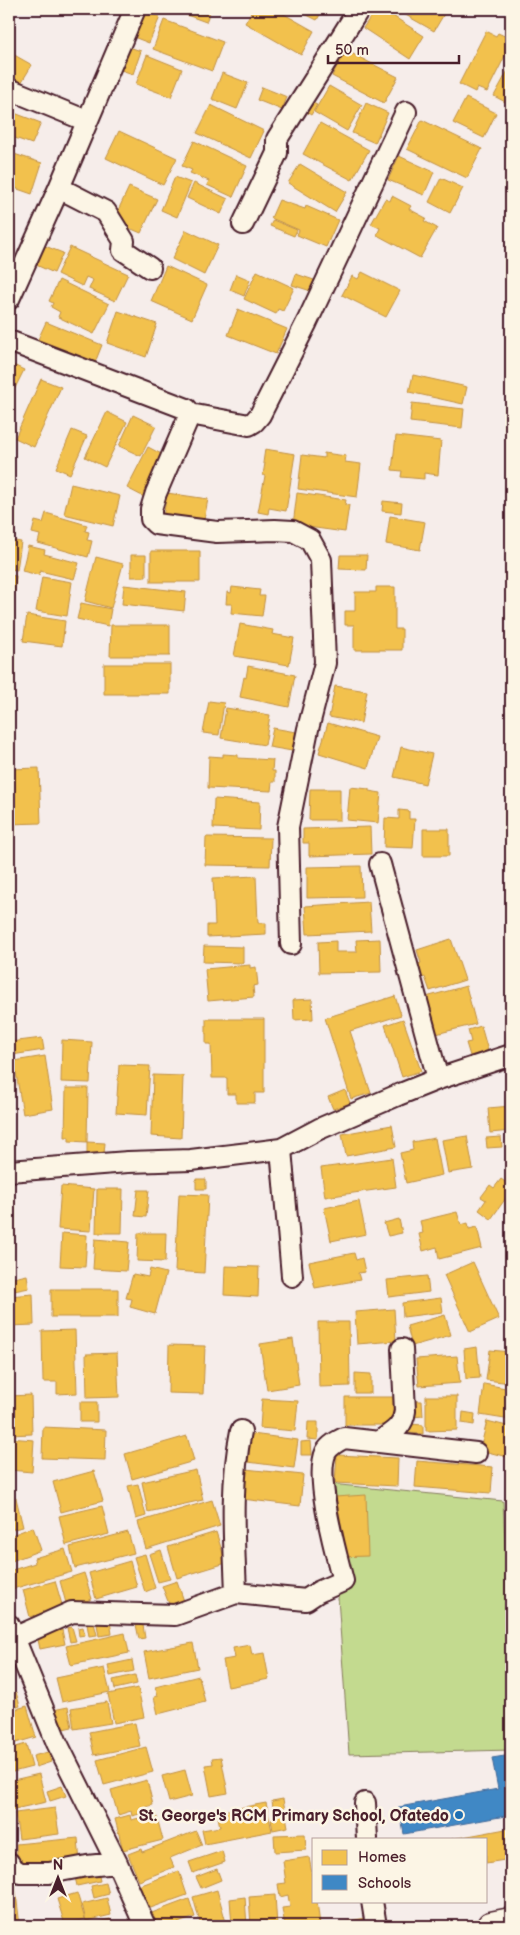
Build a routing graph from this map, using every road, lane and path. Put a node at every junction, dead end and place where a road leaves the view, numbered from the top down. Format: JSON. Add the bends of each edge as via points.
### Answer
{"nodes":[{"id":1,"x":135,"y":9,"type":"edge"},
{"id":2,"x":359,"y":9,"type":"edge"},
{"id":3,"x":9,"y":89,"type":"edge"},
{"id":4,"x":406,"y":112,"type":"dead end"},
{"id":5,"x":87,"y":121,"type":"junction"},
{"id":6,"x":59,"y":188,"type":"junction"},
{"id":7,"x":243,"y":224,"type":"dead end"},
{"id":8,"x":150,"y":268,"type":"dead end"},
{"id":9,"x":9,"y":299,"type":"edge"},
{"id":10,"x":9,"y":341,"type":"edge"},
{"id":11,"x":190,"y":414,"type":"junction"},
{"id":12,"x":380,"y":864,"type":"dead end"},
{"id":13,"x":291,"y":944,"type":"dead end"},
{"id":14,"x":511,"y":1055,"type":"edge"},
{"id":15,"x":438,"y":1079,"type":"junction"},
{"id":16,"x":282,"y":1149,"type":"junction"},
{"id":17,"x":9,"y":1171,"type":"edge"},
{"id":18,"x":292,"y":1276,"type":"dead end"},
{"id":19,"x":402,"y":1349,"type":"dead end"},
{"id":20,"x":241,"y":1431,"type":"dead end"},
{"id":21,"x":380,"y":1441,"type":"junction"},
{"id":22,"x":476,"y":1453,"type":"dead end"},
{"id":23,"x":236,"y":1593,"type":"junction"},
{"id":24,"x":11,"y":1631,"type":"edge"},
{"id":25,"x":365,"y":1803,"type":"dead end"},
{"id":26,"x":367,"y":1838,"type":"edge"},
{"id":27,"x":9,"y":1863,"type":"edge"},
{"id":28,"x":118,"y":1863,"type":"junction"},
{"id":29,"x":372,"y":1902,"type":"edge"},
{"id":30,"x":511,"y":1922,"type":"edge"},
{"id":31,"x":145,"y":1926,"type":"edge"},
{"id":32,"x":376,"y":1926,"type":"edge"},
{"id":33,"x":491,"y":1926,"type":"edge"}],
"edges":[{"from":1,"to":5,"type":"street"},
{"from":2,"to":7,"type":"street","via":[[277,139],[277,153]]},
{"from":3,"to":5,"type":"street"},
{"from":4,"to":11,"type":"street","via":[[260,415],[249,424]]},
{"from":5,"to":6,"type":"street"},
{"from":6,"to":8,"type":"street","via":[[106,212],[124,241],[124,250]]},
{"from":6,"to":9,"type":"street"},
{"from":10,"to":11,"type":"street","via":[[188,409]]},
{"from":11,"to":13,"type":"street","via":[[151,509],[156,524],[217,532],[293,531],[310,540],[321,560],[325,663],[288,828]]},
{"from":12,"to":15,"type":"street"},
{"from":14,"to":15,"type":"street"},
{"from":15,"to":16,"type":"street"},
{"from":16,"to":17,"type":"street","via":[[191,1160]]},
{"from":16,"to":18,"type":"street"},
{"from":19,"to":21,"type":"street","via":[[404,1420]]},
{"from":20,"to":23,"type":"street","via":[[234,1492]]},
{"from":21,"to":22,"type":"street"},
{"from":21,"to":23,"type":"street","via":[[344,1438],[326,1452],[323,1491],[343,1581],[306,1600]]},
{"from":23,"to":24,"type":"street","via":[[174,1615],[72,1612]]},
{"from":24,"to":28,"type":"street","via":[[57,1743]]},
{"from":25,"to":26,"type":"street"},
{"from":27,"to":28,"type":"street","via":[[20,1873],[49,1873]]},
{"from":28,"to":31,"type":"street"},
{"from":29,"to":32,"type":"street"},
{"from":30,"to":33,"type":"main road"}]}
